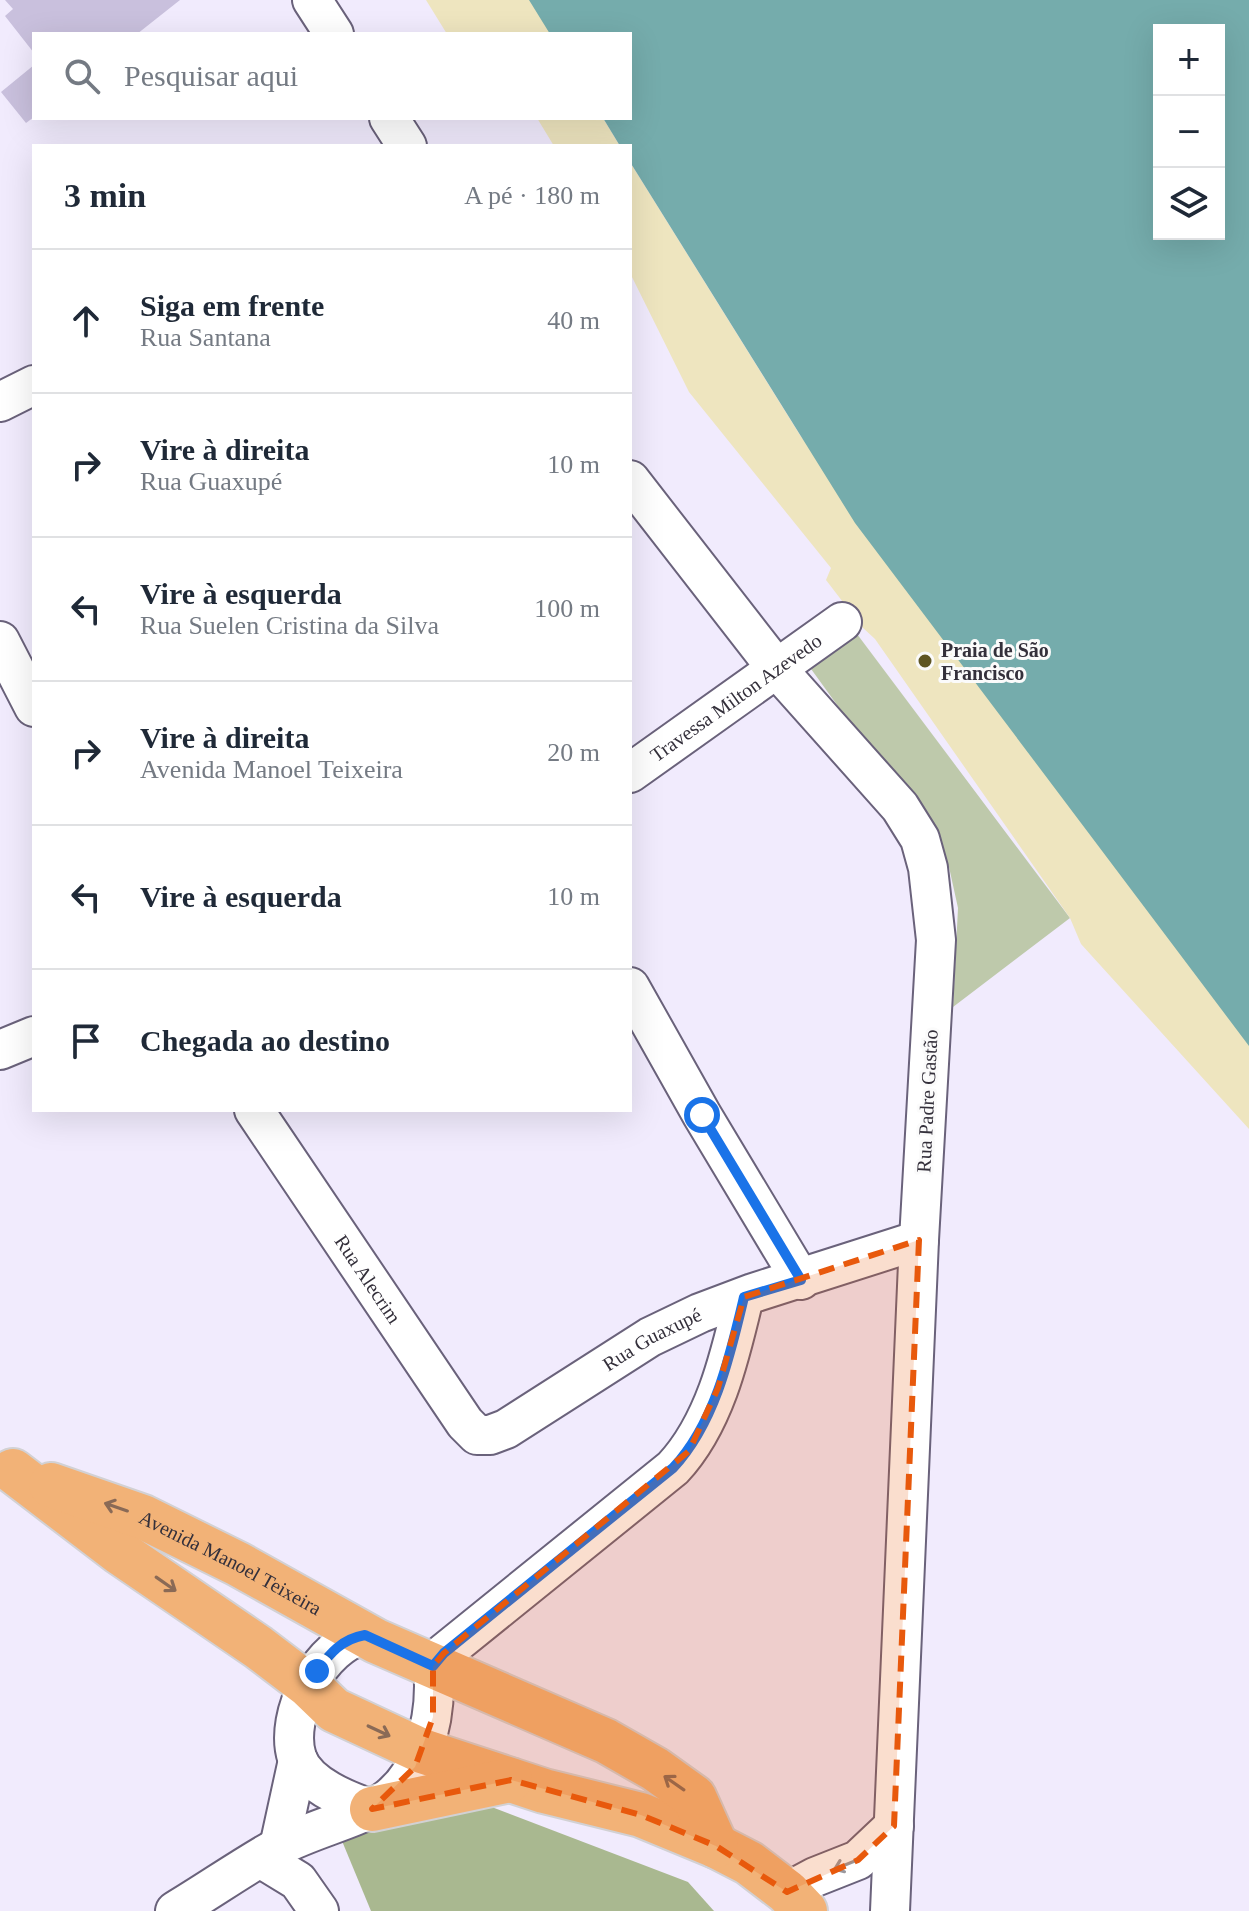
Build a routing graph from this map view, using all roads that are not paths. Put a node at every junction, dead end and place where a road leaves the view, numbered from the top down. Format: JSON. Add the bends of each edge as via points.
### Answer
{"nodes":[{"id":1,"x":312,"y":0,"type":"edge"},
{"id":2,"x":333,"y":32,"type":"edge"},
{"id":3,"x":390,"y":120,"type":"edge"},
{"id":4,"x":406,"y":144,"type":"edge"},
{"id":5,"x":32,"y":386,"type":"edge"},
{"id":6,"x":0,"y":402,"type":"edge"},
{"id":7,"x":632,"y":483,"type":"edge"},
{"id":8,"x":842,"y":622,"type":"dead end"},
{"id":9,"x":13,"y":643,"type":"edge"},
{"id":10,"x":777,"y":669,"type":"junction"},
{"id":11,"x":32,"y":701,"type":"edge"},
{"id":12,"x":632,"y":772,"type":"edge"},
{"id":13,"x":632,"y":991,"type":"edge"},
{"id":14,"x":32,"y":1037,"type":"edge"},
{"id":15,"x":0,"y":1050,"type":"edge"},
{"id":16,"x":255,"y":1112,"type":"edge"},
{"id":17,"x":919,"y":1240,"type":"junction"},
{"id":18,"x":801,"y":1280,"type":"junction"},
{"id":19,"x":744,"y":1297,"type":"junction"},
{"id":20,"x":490,"y":1435,"type":"joint"},
{"id":21,"x":6,"y":1468,"type":"edge"},
{"id":22,"x":365,"y":1635,"type":"junction"},
{"id":23,"x":433,"y":1666,"type":"junction"},
{"id":24,"x":308,"y":1685,"type":"junction"},
{"id":25,"x":422,"y":1751,"type":"junction"},
{"id":26,"x":298,"y":1760,"type":"junction"},
{"id":27,"x":511,"y":1780,"type":"junction"},
{"id":28,"x":372,"y":1809,"type":"junction"},
{"id":29,"x":894,"y":1826,"type":"junction"},
{"id":30,"x":716,"y":1846,"type":"junction"},
{"id":31,"x":270,"y":1853,"type":"junction"},
{"id":32,"x":796,"y":1902,"type":"edge"},
{"id":33,"x":175,"y":1911,"type":"edge"},
{"id":34,"x":319,"y":1911,"type":"edge"},
{"id":35,"x":890,"y":1911,"type":"edge"}],
"edges":[{"from":1,"to":2,"type":"street"},
{"from":3,"to":4,"type":"street"},
{"from":5,"to":6,"type":"street"},
{"from":7,"to":10,"type":"street","name":"Rua Padre Gastão"},
{"from":8,"to":10,"type":"street","name":"Travessa Milton Azevedo"},
{"from":9,"to":11,"type":"street"},
{"from":10,"to":12,"type":"street","name":"Travessa Milton Azevedo"},
{"from":10,"to":17,"type":"street","name":"Rua Padre Gastão","via":[[900,807],[920,839],[936,940]]},
{"from":13,"to":18,"type":"street"},
{"from":14,"to":15,"type":"street"},
{"from":16,"to":20,"type":"street","name":"Rua Alecrim","via":[[465,1423],[477,1435]]},
{"from":17,"to":18,"type":"street","name":"Rua Guaxupé"},
{"from":17,"to":29,"type":"street","name":"Rua Padre Gastão"},
{"from":18,"to":19,"type":"street","name":"Rua Guaxupé"},
{"from":19,"to":20,"type":"street","name":"Rua Guaxupé","via":[[650,1337]]},
{"from":19,"to":23,"type":"street","via":[[718,1388],[689,1451]]},
{"from":22,"to":21,"type":"main road","name":"Avenida Manoel Teixeira","one_way":true,"via":[[143,1517]]},
{"from":21,"to":24,"type":"main road","name":"Avenida Manoel Teixeira","one_way":true},
{"from":22,"to":23,"type":"main road","name":"Avenida Manoel Teixeira"},
{"from":22,"to":24,"type":"street","via":[[338,1646]]},
{"from":23,"to":25,"type":"street","via":[[435,1706]]},
{"from":30,"to":23,"type":"main road","name":"Avenida Manoel Teixeira","one_way":true,"via":[[694,1797],[655,1769],[606,1741]]},
{"from":24,"to":25,"type":"main road","name":"Avenida Manoel Teixeira","one_way":true,"via":[[334,1710]]},
{"from":24,"to":26,"type":"street","via":[[294,1736]]},
{"from":25,"to":27,"type":"main road","name":"Avenida Manoel Teixeira"},
{"from":25,"to":28,"type":"street","via":[[396,1792]]},
{"from":26,"to":28,"type":"street","via":[[330,1792]]},
{"from":26,"to":31,"type":"street"},
{"from":27,"to":28,"type":"main road"},
{"from":27,"to":30,"type":"main road","name":"Avenida Manoel Teixeira","via":[[641,1815]]},
{"from":28,"to":31,"type":"street"},
{"from":29,"to":32,"type":"street","one_way":true,"via":[[858,1860],[815,1877]]},
{"from":29,"to":35,"type":"street","name":"Rua Padre Gastão"},
{"from":30,"to":32,"type":"main road","name":"Avenida Manoel Teixeira","via":[[749,1863]]},
{"from":31,"to":33,"type":"street"},
{"from":31,"to":34,"type":"street"}]}
